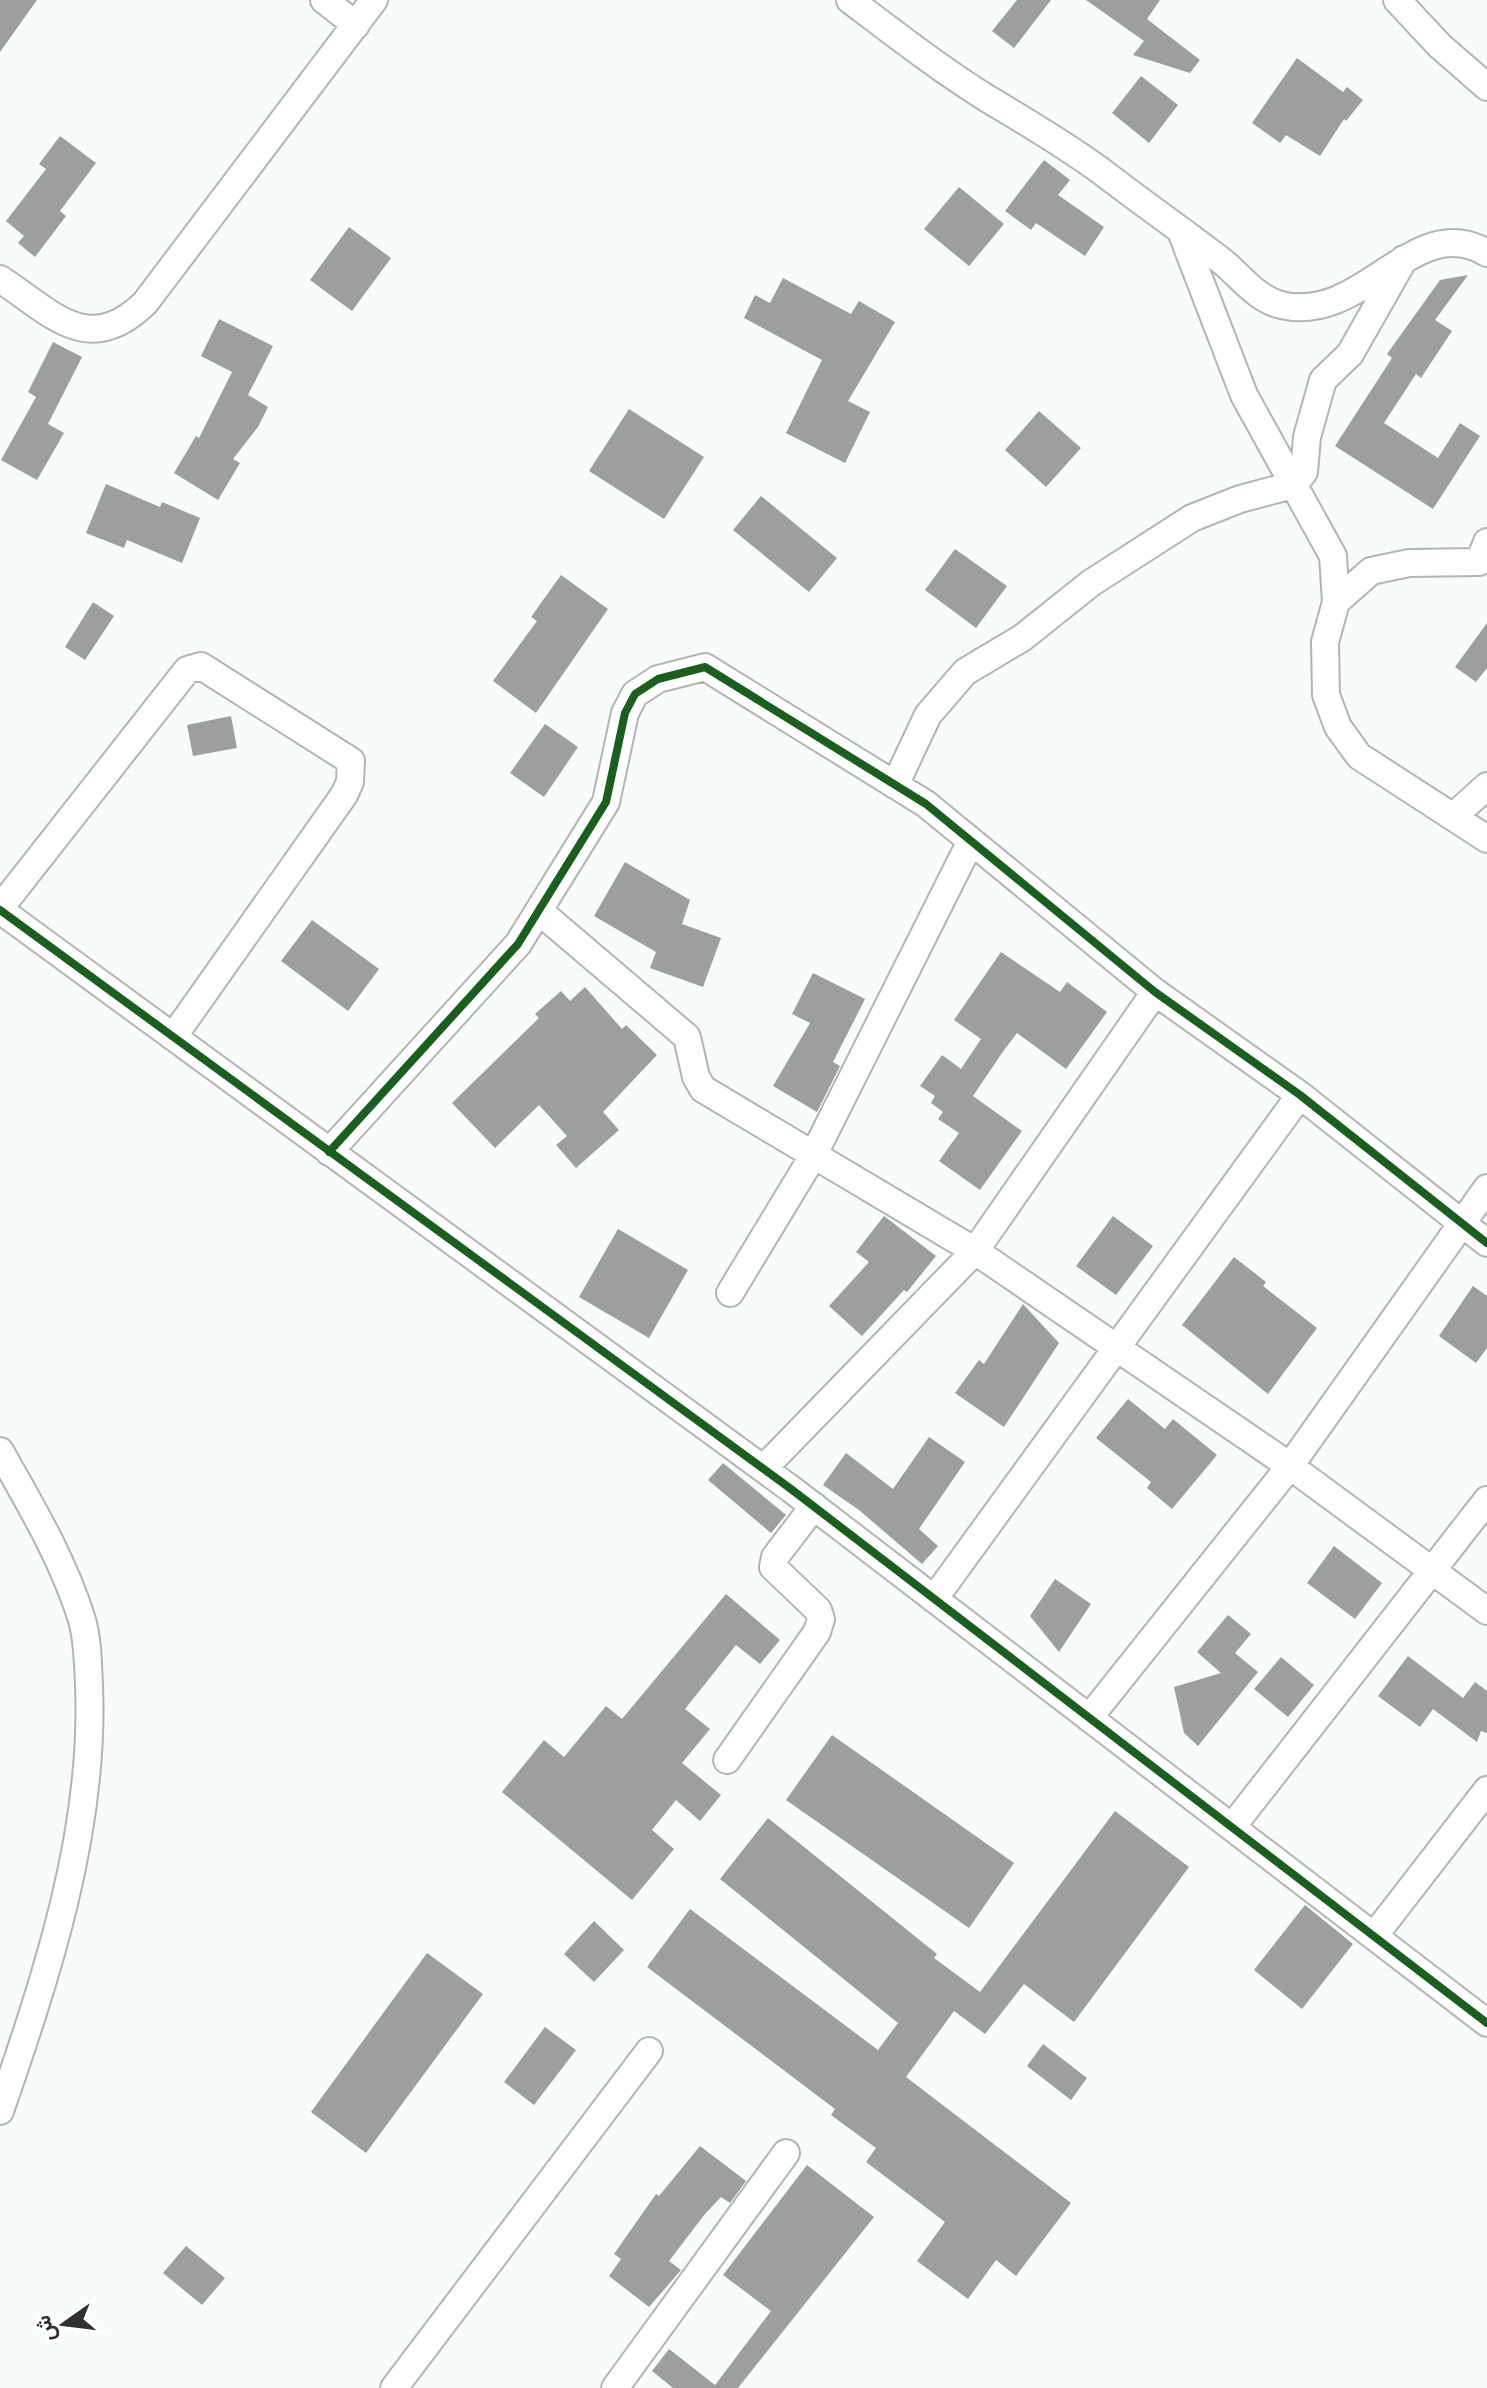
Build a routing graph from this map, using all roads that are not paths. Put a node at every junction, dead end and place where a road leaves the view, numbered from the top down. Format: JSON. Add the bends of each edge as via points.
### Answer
{"nodes":[{"id":1,"x":324,"y":0,"type":"edge"},
{"id":2,"x":374,"y":0,"type":"edge"},
{"id":3,"x":850,"y":0,"type":"edge"},
{"id":4,"x":1397,"y":0,"type":"edge"},
{"id":5,"x":356,"y":25,"type":"junction"},
{"id":6,"x":1487,"y":87,"type":"edge"},
{"id":7,"x":1182,"y":234,"type":"junction"},
{"id":8,"x":1487,"y":253,"type":"edge"},
{"id":9,"x":1404,"y":259,"type":"junction"},
{"id":10,"x":0,"y":279,"type":"edge"},
{"id":11,"x":1293,"y":485,"type":"junction"},
{"id":12,"x":1487,"y":542,"type":"edge"},
{"id":13,"x":1336,"y":602,"type":"junction"},
{"id":14,"x":895,"y":785,"type":"junction"},
{"id":15,"x":1487,"y":786,"type":"edge"},
{"id":16,"x":1455,"y":815,"type":"junction"},
{"id":17,"x":1487,"y":839,"type":"edge"},
{"id":18,"x":971,"y":841,"type":"junction"},
{"id":19,"x":0,"y":909,"type":"edge"},
{"id":20,"x":539,"y":911,"type":"junction"},
{"id":21,"x":1155,"y":992,"type":"junction"},
{"id":22,"x":173,"y":1037,"type":"junction"},
{"id":23,"x":1300,"y":1095,"type":"junction"},
{"id":24,"x":329,"y":1152,"type":"junction"},
{"id":25,"x":813,"y":1156,"type":"junction"},
{"id":26,"x":1487,"y":1188,"type":"edge"},
{"id":27,"x":1462,"y":1226,"type":"junction"},
{"id":28,"x":1487,"y":1243,"type":"edge"},
{"id":29,"x":975,"y":1251,"type":"junction"},
{"id":30,"x":730,"y":1293,"type":"dead end"},
{"id":31,"x":1116,"y":1349,"type":"junction"},
{"id":32,"x":0,"y":1451,"type":"edge"},
{"id":33,"x":1290,"y":1466,"type":"junction"},
{"id":34,"x":764,"y":1468,"type":"junction"},
{"id":35,"x":1487,"y":1500,"type":"edge"},
{"id":36,"x":814,"y":1506,"type":"junction"},
{"id":37,"x":1432,"y":1568,"type":"junction"},
{"id":38,"x":934,"y":1599,"type":"junction"},
{"id":39,"x":1487,"y":1611,"type":"edge"},
{"id":40,"x":1089,"y":1718,"type":"junction"},
{"id":41,"x":727,"y":1760,"type":"dead end"},
{"id":42,"x":1487,"y":1790,"type":"edge"},
{"id":43,"x":1232,"y":1827,"type":"junction"},
{"id":44,"x":1374,"y":1936,"type":"junction"},
{"id":45,"x":1487,"y":2023,"type":"edge"},
{"id":46,"x":649,"y":2051,"type":"dead end"},
{"id":47,"x":0,"y":2111,"type":"edge"},
{"id":48,"x":786,"y":2153,"type":"dead end"},
{"id":49,"x":394,"y":2388,"type":"edge"},
{"id":50,"x":615,"y":2388,"type":"edge"}],
"edges":[{"from":1,"to":5,"type":"street"},
{"from":2,"to":5,"type":"street"},
{"from":3,"to":7,"type":"street","via":[[1071,150]]},
{"from":4,"to":6,"type":"street"},
{"from":5,"to":10,"type":"street","via":[[130,318],[88,332]]},
{"from":7,"to":9,"type":"street","via":[[1257,293],[1279,305],[1305,308],[1332,304]]},
{"from":7,"to":11,"type":"street","via":[[1244,395]]},
{"from":8,"to":9,"type":"street","via":[[1459,242]]},
{"from":9,"to":11,"type":"street","via":[[1350,354],[1323,380],[1307,437],[1304,472]]},
{"from":11,"to":13,"type":"street","via":[[1333,556]]},
{"from":11,"to":14,"type":"street","via":[[1192,518],[965,672],[928,715]]},
{"from":12,"to":13,"type":"street","via":[[1479,562],[1409,563],[1371,571]]},
{"from":13,"to":16,"type":"street","via":[[1325,642],[1326,695],[1338,727],[1359,756]]},
{"from":14,"to":18,"type":"street"},
{"from":14,"to":20,"type":"street","via":[[705,667],[658,679],[635,694],[625,713],[606,802]]},
{"from":15,"to":16,"type":"street"},
{"from":16,"to":17,"type":"street"},
{"from":18,"to":21,"type":"street"},
{"from":18,"to":25,"type":"street"},
{"from":19,"to":22,"type":"street"},
{"from":19,"to":22,"type":"street","via":[[187,670],[201,666],[351,761],[344,795]]},
{"from":20,"to":24,"type":"street","via":[[518,944]]},
{"from":20,"to":25,"type":"street","via":[[687,1037],[703,1089]]},
{"from":21,"to":23,"type":"street"},
{"from":21,"to":29,"type":"street"},
{"from":22,"to":24,"type":"street"},
{"from":23,"to":27,"type":"street"},
{"from":23,"to":31,"type":"street"},
{"from":24,"to":34,"type":"street"},
{"from":25,"to":29,"type":"street"},
{"from":25,"to":30,"type":"street"},
{"from":26,"to":27,"type":"street"},
{"from":27,"to":28,"type":"street"},
{"from":27,"to":33,"type":"street"},
{"from":29,"to":31,"type":"street"},
{"from":29,"to":34,"type":"street"},
{"from":31,"to":33,"type":"street"},
{"from":31,"to":38,"type":"street"},
{"from":32,"to":47,"type":"street","via":[[82,1621],[92,1727],[80,1821],[54,1940]]},
{"from":33,"to":37,"type":"street"},
{"from":33,"to":40,"type":"street"},
{"from":34,"to":36,"type":"street"},
{"from":35,"to":37,"type":"street"},
{"from":36,"to":38,"type":"street"},
{"from":36,"to":41,"type":"street","via":[[773,1567],[818,1610],[817,1632]]},
{"from":37,"to":39,"type":"street"},
{"from":37,"to":43,"type":"street"},
{"from":38,"to":40,"type":"street"},
{"from":40,"to":43,"type":"street"},
{"from":42,"to":44,"type":"street"},
{"from":43,"to":44,"type":"street"},
{"from":44,"to":45,"type":"street"},
{"from":46,"to":49,"type":"street"},
{"from":48,"to":50,"type":"street"}]}
